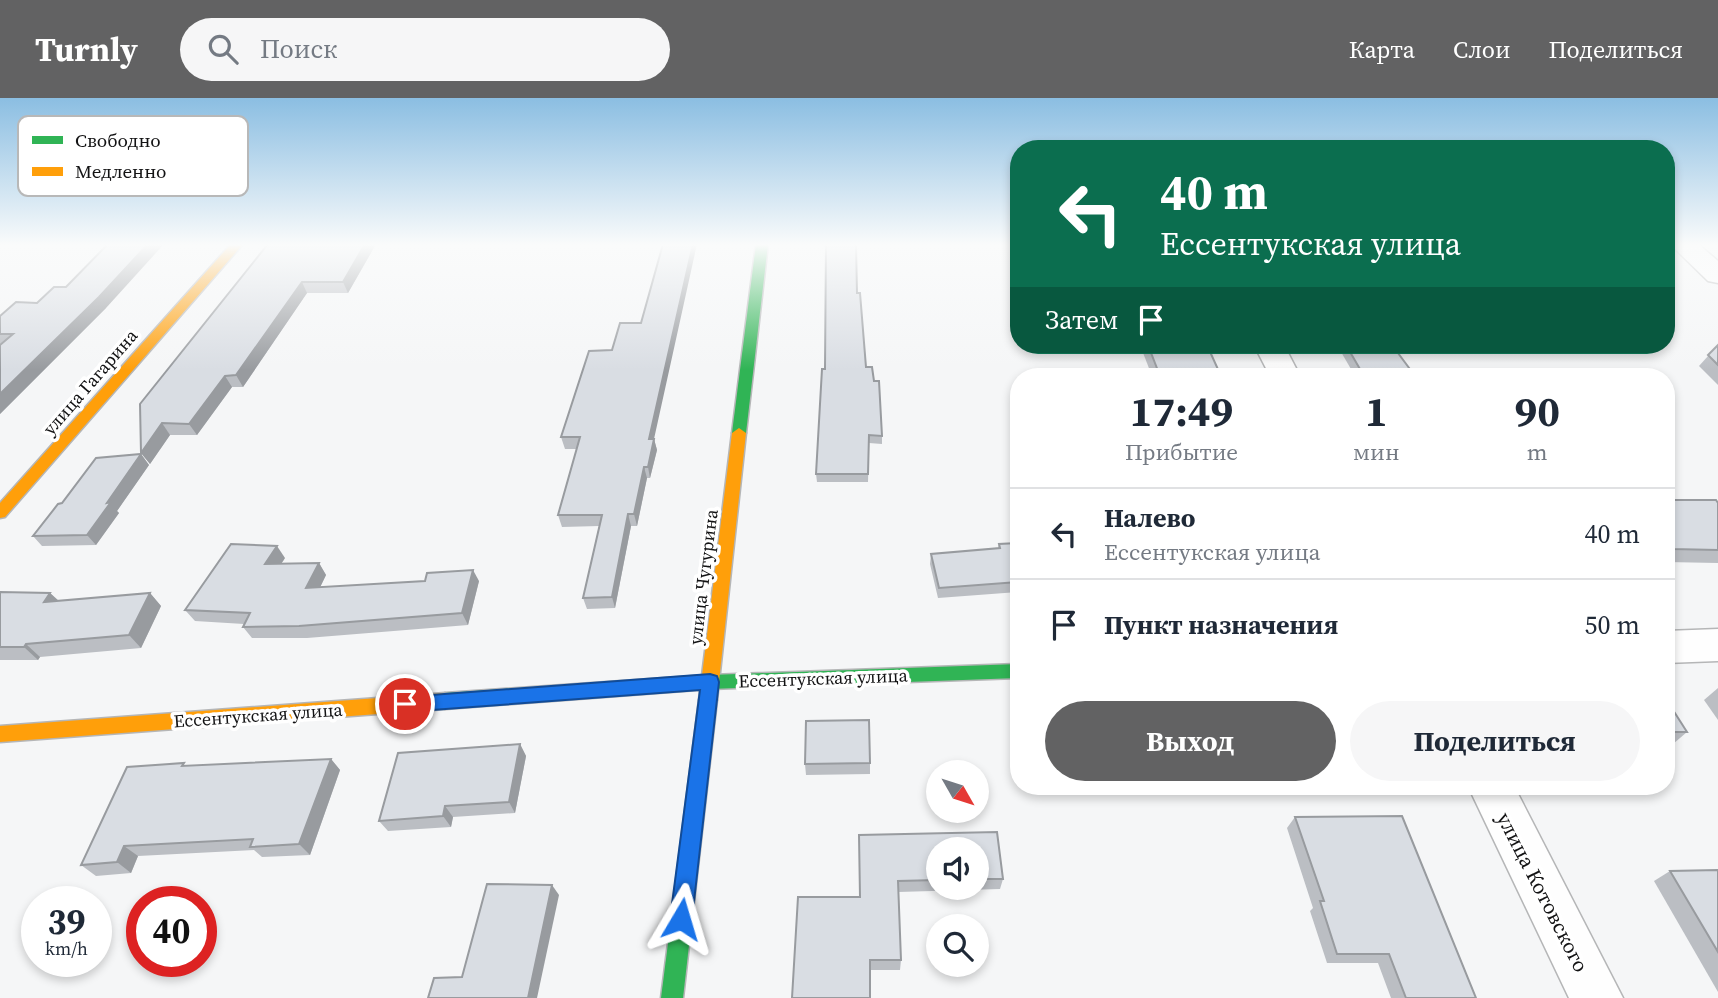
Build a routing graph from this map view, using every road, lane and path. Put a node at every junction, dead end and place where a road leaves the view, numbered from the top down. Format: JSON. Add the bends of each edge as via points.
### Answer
{"nodes":[{"id":1,"x":200,"y":286,"type":"edge"},
{"id":2,"x":757,"y":286,"type":"edge"},
{"id":3,"x":0,"y":513,"type":"edge"},
{"id":4,"x":1718,"y":645,"type":"edge"},
{"id":5,"x":1675,"y":647,"type":"edge"},
{"id":6,"x":1010,"y":671,"type":"edge"},
{"id":7,"x":710,"y":682,"type":"junction"},
{"id":8,"x":0,"y":734,"type":"edge"},
{"id":9,"x":1495,"y":795,"type":"edge"},
{"id":10,"x":671,"y":998,"type":"edge"},
{"id":11,"x":1597,"y":998,"type":"edge"}],
"edges":[{"from":1,"to":3,"type":"street","name":"улица Гагарина"},
{"from":2,"to":7,"type":"street","name":"улица Чугурина"},
{"from":4,"to":5,"type":"street"},
{"from":6,"to":7,"type":"street","name":"Ессентукская улица"},
{"from":7,"to":8,"type":"street","name":"Ессентукская улица"},
{"from":7,"to":10,"type":"street","name":"улица Чугурина"},
{"from":9,"to":11,"type":"street","name":"улица Котовского"}]}
